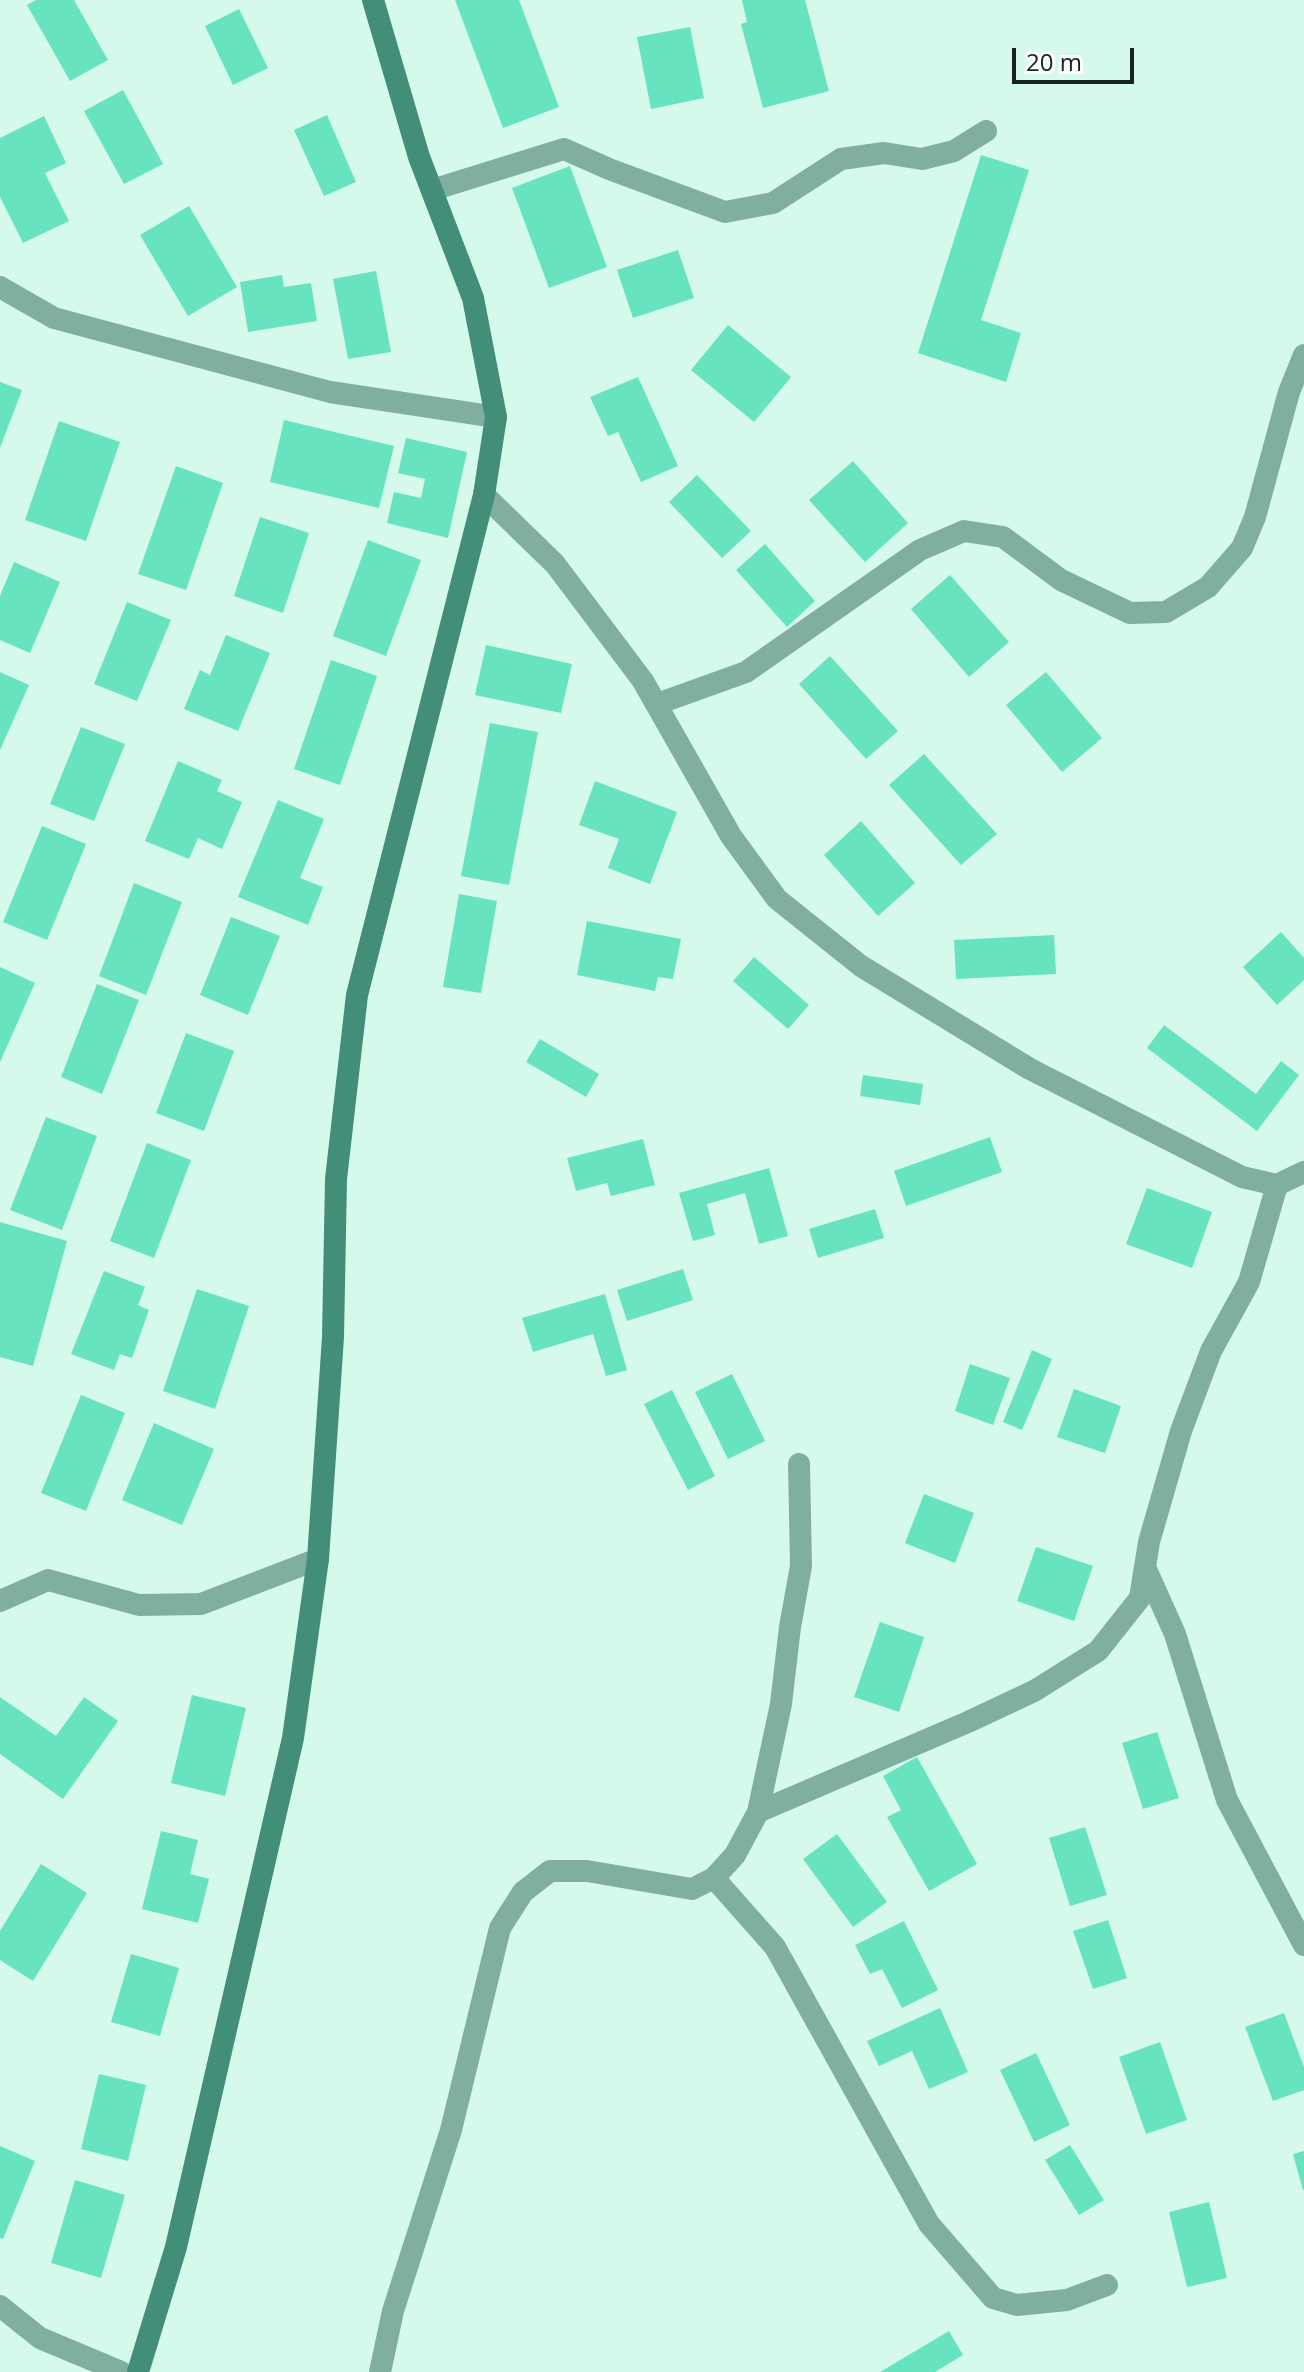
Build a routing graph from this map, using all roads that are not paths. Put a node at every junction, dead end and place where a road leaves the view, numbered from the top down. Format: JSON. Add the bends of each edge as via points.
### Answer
{"nodes":[{"id":1,"x":373,"y":0,"type":"edge"},
{"id":2,"x":986,"y":131,"type":"dead end"},
{"id":3,"x":432,"y":190,"type":"junction"},
{"id":4,"x":0,"y":287,"type":"edge"},
{"id":5,"x":1304,"y":355,"type":"edge"},
{"id":6,"x":496,"y":417,"type":"junction"},
{"id":7,"x":484,"y":495,"type":"junction"},
{"id":8,"x":657,"y":704,"type":"junction"},
{"id":9,"x":1304,"y":1172,"type":"edge"},
{"id":10,"x":1277,"y":1185,"type":"junction"},
{"id":11,"x":799,"y":1464,"type":"dead end"},
{"id":12,"x":318,"y":1559,"type":"junction"},
{"id":13,"x":1145,"y":1567,"type":"junction"},
{"id":14,"x":0,"y":1601,"type":"edge"},
{"id":15,"x":758,"y":1812,"type":"junction"},
{"id":16,"x":714,"y":1878,"type":"junction"},
{"id":17,"x":1304,"y":1945,"type":"edge"},
{"id":18,"x":1107,"y":2285,"type":"dead end"},
{"id":19,"x":0,"y":2306,"type":"edge"},
{"id":20,"x":121,"y":2372,"type":"edge"},
{"id":21,"x":138,"y":2372,"type":"edge"},
{"id":22,"x":380,"y":2372,"type":"edge"}],
"edges":[{"from":1,"to":3,"type":"main road"},
{"from":2,"to":3,"type":"street","via":[[954,151],[922,159],[884,153],[841,159],[773,203],[725,212],[564,149]]},
{"from":3,"to":6,"type":"main road","via":[[473,298]]},
{"from":4,"to":6,"type":"street","via":[[54,318],[330,392]]},
{"from":5,"to":8,"type":"street","via":[[1242,548],[1208,587],[1166,612],[1130,613],[1061,580],[1003,537],[964,531],[920,550],[746,672]]},
{"from":6,"to":7,"type":"main road"},
{"from":7,"to":8,"type":"street","via":[[555,564]]},
{"from":7,"to":12,"type":"main road","via":[[357,995],[336,1179],[333,1337]]},
{"from":8,"to":10,"type":"street","via":[[731,836],[777,899],[861,966],[1030,1069],[1242,1177]]},
{"from":9,"to":10,"type":"street"},
{"from":10,"to":13,"type":"street","via":[[1249,1282],[1211,1351],[1181,1431]]},
{"from":11,"to":15,"type":"street","via":[[801,1566],[781,1704]]},
{"from":12,"to":14,"type":"street","via":[[201,1604],[139,1605],[48,1580]]},
{"from":12,"to":21,"type":"main road","via":[[293,1738],[176,2247]]},
{"from":13,"to":15,"type":"street","via":[[1140,1598],[1098,1651],[1034,1691]]},
{"from":13,"to":17,"type":"street","via":[[1175,1634],[1227,1800]]},
{"from":15,"to":16,"type":"street","via":[[735,1855]]},
{"from":16,"to":18,"type":"street","via":[[775,1947],[929,2224],[993,2298],[1017,2305],[1067,2300]]},
{"from":16,"to":22,"type":"street","via":[[692,1889],[587,1871],[550,1871],[523,1892],[500,1928],[451,2130],[393,2311]]},
{"from":19,"to":20,"type":"street","via":[[40,2338]]}]}
